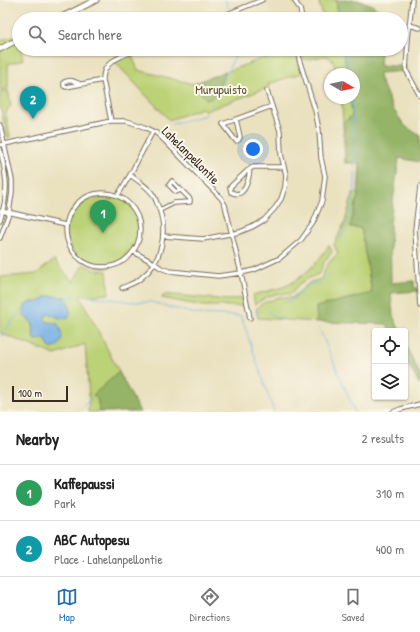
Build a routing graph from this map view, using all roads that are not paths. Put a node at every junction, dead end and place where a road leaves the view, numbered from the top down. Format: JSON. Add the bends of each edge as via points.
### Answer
{"nodes":[{"id":1,"x":96,"y":0,"type":"edge"},
{"id":2,"x":262,"y":0,"type":"edge"},
{"id":3,"x":294,"y":0,"type":"edge"},
{"id":4,"x":412,"y":0,"type":"edge"},
{"id":5,"x":72,"y":12,"type":"edge"},
{"id":6,"x":232,"y":12,"type":"edge"},
{"id":7,"x":301,"y":12,"type":"edge"},
{"id":8,"x":409,"y":25,"type":"junction"},
{"id":9,"x":420,"y":28,"type":"edge"},
{"id":10,"x":408,"y":40,"type":"edge"},
{"id":11,"x":12,"y":42,"type":"edge"},
{"id":12,"x":1,"y":48,"type":"edge"},
{"id":13,"x":123,"y":56,"type":"edge"},
{"id":14,"x":299,"y":56,"type":"edge"},
{"id":15,"x":407,"y":56,"type":"edge"},
{"id":16,"x":102,"y":80,"type":"junction"},
{"id":17,"x":80,"y":84,"type":"dead end"},
{"id":18,"x":267,"y":91,"type":"dead end"},
{"id":19,"x":420,"y":96,"type":"edge"},
{"id":20,"x":272,"y":106,"type":"junction"},
{"id":21,"x":236,"y":119,"type":"junction"},
{"id":22,"x":111,"y":121,"type":"junction"},
{"id":23,"x":0,"y":125,"type":"edge"},
{"id":24,"x":153,"y":131,"type":"junction"},
{"id":25,"x":2,"y":144,"type":"edge"},
{"id":26,"x":0,"y":149,"type":"edge"},
{"id":27,"x":284,"y":167,"type":"junction"},
{"id":28,"x":250,"y":169,"type":"junction"},
{"id":29,"x":130,"y":175,"type":"junction"},
{"id":30,"x":420,"y":186,"type":"edge"},
{"id":31,"x":181,"y":190,"type":"dead end"},
{"id":32,"x":118,"y":195,"type":"junction"},
{"id":33,"x":160,"y":210,"type":"junction"},
{"id":34,"x":1,"y":212,"type":"edge"},
{"id":35,"x":8,"y":213,"type":"junction"},
{"id":36,"x":0,"y":220,"type":"edge"},
{"id":37,"x":65,"y":225,"type":"junction"},
{"id":38,"x":231,"y":234,"type":"junction"},
{"id":39,"x":164,"y":236,"type":"junction"},
{"id":40,"x":0,"y":238,"type":"edge"},
{"id":41,"x":134,"y":252,"type":"junction"},
{"id":42,"x":154,"y":263,"type":"junction"},
{"id":43,"x":241,"y":273,"type":"junction"},
{"id":44,"x":419,"y":283,"type":"edge"},
{"id":45,"x":122,"y":288,"type":"dead end"},
{"id":46,"x":420,"y":306,"type":"edge"},
{"id":47,"x":250,"y":318,"type":"dead end"},
{"id":48,"x":420,"y":404,"type":"edge"},
{"id":49,"x":393,"y":412,"type":"edge"}],
"edges":[{"from":1,"to":5,"type":"main road"},
{"from":2,"to":6,"type":"street"},
{"from":3,"to":7,"type":"street"},
{"from":4,"to":8,"type":"street"},
{"from":8,"to":9,"type":"street"},
{"from":8,"to":10,"type":"street"},
{"from":11,"to":12,"type":"main road"},
{"from":13,"to":16,"type":"street","via":[[111,62]]},
{"from":14,"to":43,"type":"street","via":[[319,130],[325,176],[322,201],[313,223],[301,240],[280,258]]},
{"from":15,"to":19,"type":"street","via":[[406,70]]},
{"from":16,"to":17,"type":"street"},
{"from":16,"to":22,"type":"street"},
{"from":18,"to":20,"type":"street"},
{"from":20,"to":21,"type":"street"},
{"from":20,"to":27,"type":"street","via":[[280,131]]},
{"from":21,"to":21,"type":"street","via":[[223,124],[236,141],[240,137]]},
{"from":22,"to":24,"type":"street","name":"Lahelanpellontie","via":[[127,121]]},
{"from":22,"to":25,"type":"street","name":"Lahelanpellontie"},
{"from":23,"to":25,"type":"street"},
{"from":24,"to":29,"type":"street"},
{"from":24,"to":38,"type":"street","name":"Lahelanpellontie","via":[[221,198],[226,205]]},
{"from":25,"to":35,"type":"street","via":[[12,180]]},
{"from":26,"to":34,"type":"street","via":[[6,181],[5,201]]},
{"from":27,"to":28,"type":"street"},
{"from":27,"to":38,"type":"street","via":[[285,187],[275,208],[264,220]]},
{"from":28,"to":28,"type":"street","via":[[230,186],[231,192],[239,194],[242,191],[248,183]]},
{"from":29,"to":32,"type":"street"},
{"from":29,"to":33,"type":"street","via":[[152,193]]},
{"from":30,"to":44,"type":"street","via":[[415,230]]},
{"from":31,"to":33,"type":"street","via":[[190,202],[174,203]]},
{"from":32,"to":37,"type":"street","via":[[95,194],[82,198],[69,214]]},
{"from":32,"to":41,"type":"street","via":[[135,209],[140,219],[139,242]]},
{"from":33,"to":39,"type":"street"},
{"from":34,"to":35,"type":"street"},
{"from":34,"to":36,"type":"street"},
{"from":35,"to":37,"type":"street"},
{"from":35,"to":40,"type":"street"},
{"from":37,"to":41,"type":"street","via":[[68,244],[73,253],[86,264],[96,268],[116,265]]},
{"from":38,"to":39,"type":"street","via":[[203,239]]},
{"from":38,"to":43,"type":"street","name":"Lahelanpellontie"},
{"from":39,"to":42,"type":"street"},
{"from":41,"to":42,"type":"street"},
{"from":42,"to":43,"type":"street","via":[[169,271],[190,274],[218,276]]},
{"from":42,"to":45,"type":"street","via":[[141,279]]},
{"from":43,"to":47,"type":"street","name":"Lahelanpellontie"},
{"from":44,"to":46,"type":"street"},
{"from":48,"to":49,"type":"street"}]}
